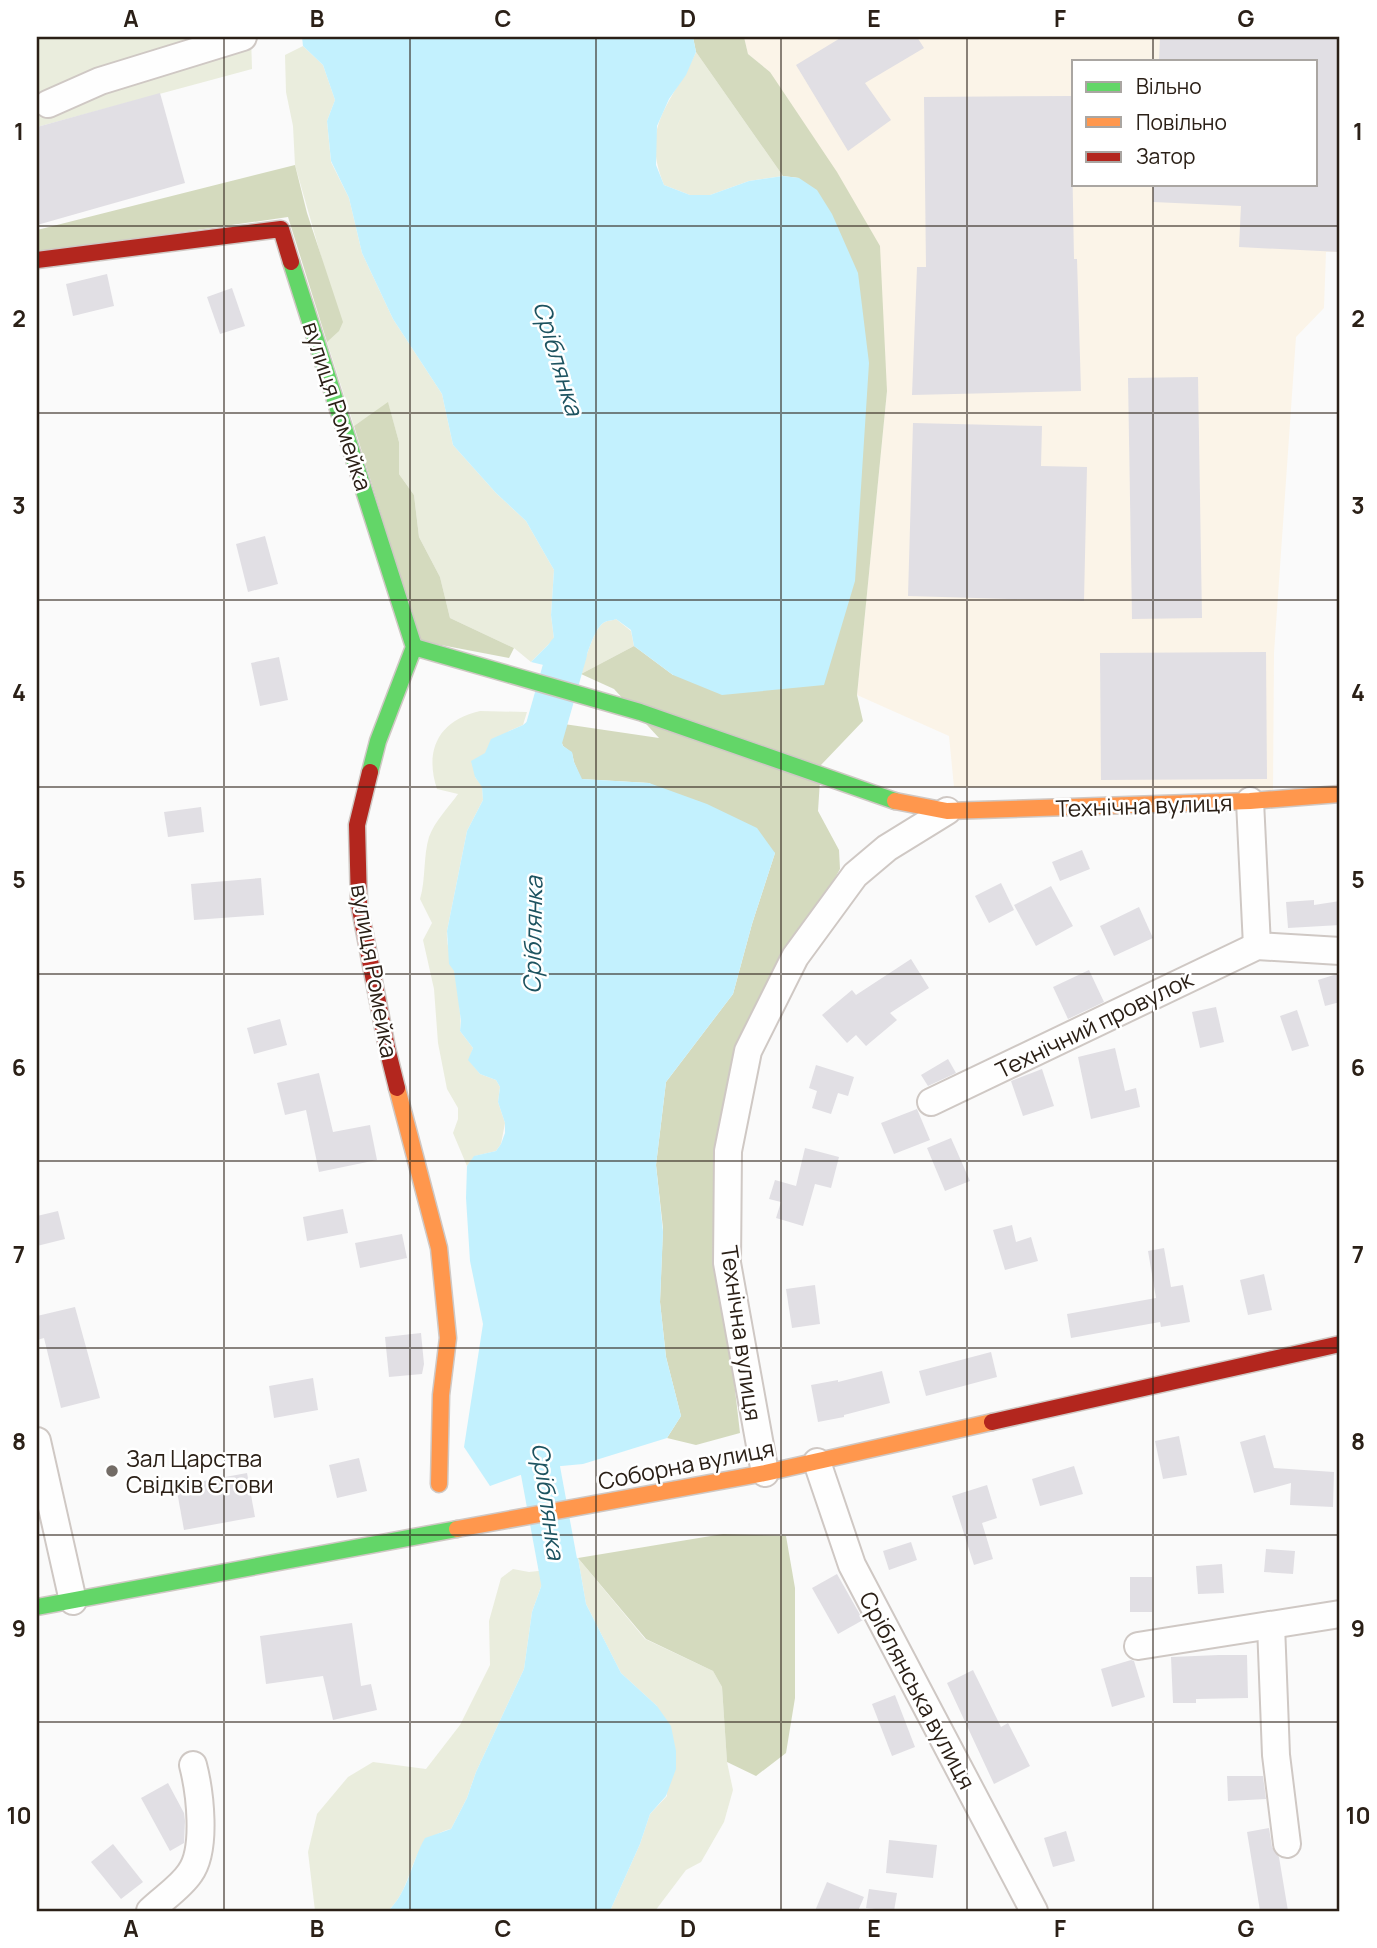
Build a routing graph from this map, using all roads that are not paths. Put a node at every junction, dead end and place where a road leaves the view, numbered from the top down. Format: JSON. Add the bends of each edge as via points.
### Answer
{"nodes":[{"id":1,"x":243,"y":37,"type":"edge"},
{"id":2,"x":48,"y":104,"type":"dead end"},
{"id":3,"x":37,"y":260,"type":"edge"},
{"id":4,"x":414,"y":647,"type":"junction"},
{"id":5,"x":1340,"y":794,"type":"edge"},
{"id":6,"x":1250,"y":801,"type":"junction"},
{"id":7,"x":947,"y":811,"type":"junction"},
{"id":8,"x":1257,"y":946,"type":"junction"},
{"id":9,"x":1340,"y":951,"type":"edge"},
{"id":10,"x":931,"y":1102,"type":"dead end"},
{"id":11,"x":1340,"y":1344,"type":"edge"},
{"id":12,"x":37,"y":1441,"type":"edge"},
{"id":13,"x":817,"y":1462,"type":"junction"},
{"id":14,"x":765,"y":1473,"type":"junction"},
{"id":15,"x":439,"y":1484,"type":"dead end"},
{"id":16,"x":73,"y":1601,"type":"junction"},
{"id":17,"x":37,"y":1607,"type":"edge"},
{"id":18,"x":1340,"y":1615,"type":"edge"},
{"id":19,"x":1271,"y":1625,"type":"junction"},
{"id":20,"x":1138,"y":1646,"type":"dead end"},
{"id":21,"x":193,"y":1765,"type":"dead end"},
{"id":22,"x":1287,"y":1844,"type":"dead end"},
{"id":23,"x":150,"y":1911,"type":"edge"},
{"id":24,"x":1034,"y":1911,"type":"edge"}],
"edges":[{"from":1,"to":2,"type":"street","via":[[100,81]]},
{"from":3,"to":4,"type":"street","name":"вулиця Ромейка","via":[[281,229]]},
{"from":4,"to":7,"type":"street","name":"Технічна вулиця","via":[[640,712],[889,800]]},
{"from":4,"to":15,"type":"street","name":"вулиця Ромейка","via":[[378,741],[357,825],[359,904],[387,1048],[439,1248],[448,1338]]},
{"from":5,"to":6,"type":"street","name":"Технічна вулиця"},
{"from":6,"to":7,"type":"street","name":"Технічна вулиця"},
{"from":6,"to":8,"type":"street"},
{"from":7,"to":14,"type":"street","name":"Технічна вулиця","via":[[887,848],[855,875],[795,957],[748,1052],[728,1151],[727,1262]]},
{"from":8,"to":9,"type":"street","name":"Технічний провулок"},
{"from":8,"to":10,"type":"street","name":"Технічний провулок"},
{"from":11,"to":13,"type":"street","name":"Соборна вулиця"},
{"from":12,"to":16,"type":"street"},
{"from":13,"to":14,"type":"street","name":"Соборна вулиця"},
{"from":13,"to":24,"type":"street","name":"Сріблянська вулиця","via":[[852,1565]]},
{"from":14,"to":16,"type":"street","name":"Соборна вулиця"},
{"from":16,"to":17,"type":"street","name":"Соборна вулиця"},
{"from":18,"to":19,"type":"street"},
{"from":19,"to":20,"type":"street"},
{"from":19,"to":22,"type":"street","via":[[1276,1755]]},
{"from":21,"to":23,"type":"street","via":[[199,1786],[200,1853],[190,1874]]}]}
